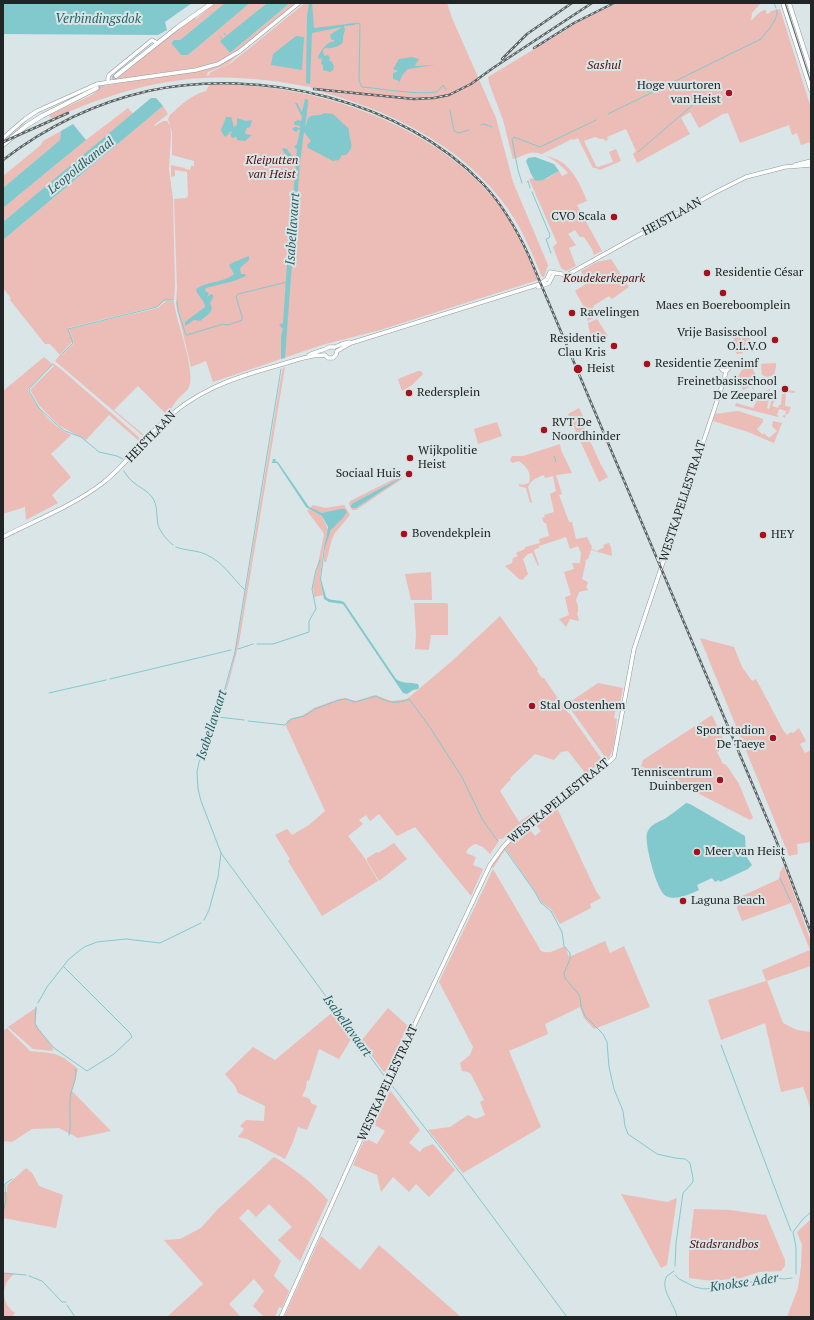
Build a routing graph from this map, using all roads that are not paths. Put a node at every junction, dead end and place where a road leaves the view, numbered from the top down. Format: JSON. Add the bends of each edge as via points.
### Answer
{"nodes":[{"id":1,"x":208,"y":3,"type":"edge"},
{"id":2,"x":212,"y":3,"type":"edge"},
{"id":3,"x":299,"y":3,"type":"edge"},
{"id":4,"x":783,"y":3,"type":"edge"},
{"id":5,"x":789,"y":3,"type":"edge"},
{"id":6,"x":200,"y":11,"type":"junction"},
{"id":7,"x":157,"y":43,"type":"junction"},
{"id":8,"x":811,"y":71,"type":"edge"},
{"id":9,"x":116,"y":76,"type":"tunnel mouth"},
{"id":10,"x":108,"y":82,"type":"junction"},
{"id":11,"x":97,"y":88,"type":"tunnel mouth"},
{"id":12,"x":811,"y":90,"type":"edge"},
{"id":13,"x":3,"y":138,"type":"edge"},
{"id":14,"x":3,"y":145,"type":"edge"},
{"id":15,"x":811,"y":161,"type":"edge"},
{"id":16,"x":811,"y":165,"type":"edge"},
{"id":17,"x":794,"y":166,"type":"junction"},
{"id":18,"x":351,"y":343,"type":"junction"},
{"id":19,"x":334,"y":348,"type":"junction"},
{"id":20,"x":325,"y":352,"type":"junction"},
{"id":21,"x":336,"y":352,"type":"junction"},
{"id":22,"x":726,"y":371,"type":"dead end"},
{"id":23,"x":3,"y":537,"type":"edge"},
{"id":24,"x":281,"y":1317,"type":"edge"}],
"edges":[{"from":1,"to":6,"type":"main road"},
{"from":2,"to":6,"type":"main road"},
{"from":3,"to":10,"type":"street","via":[[240,52],[218,64],[196,70]]},
{"from":4,"to":12,"type":"main road"},
{"from":5,"to":8,"type":"main road"},
{"from":6,"to":7,"type":"main road"},
{"from":7,"to":9,"type":"main road"},
{"from":7,"to":10,"type":"street","via":[[152,40],[110,75]]},
{"from":10,"to":13,"type":"street","via":[[93,85],[37,111]]},
{"from":11,"to":14,"type":"main road","via":[[42,116]]},
{"from":15,"to":17,"type":"street","name":"HEISTLAAN"},
{"from":16,"to":17,"type":"street","name":"HEISTLAAN"},
{"from":17,"to":18,"type":"street","name":"HEISTLAAN","via":[[746,177],[567,275],[552,273],[552,279],[547,284]]},
{"from":18,"to":19,"type":"street","name":"HEISTLAAN"},
{"from":18,"to":21,"type":"street","name":"HEISTLAAN"},
{"from":19,"to":20,"type":"street","name":"HEISTLAAN","via":[[329,347]]},
{"from":19,"to":21,"type":"street"},
{"from":20,"to":21,"type":"street","name":"HEISTLAAN","via":[[328,358],[333,358]]},
{"from":20,"to":23,"type":"street","name":"HEISTLAAN","via":[[314,352],[240,376],[197,396],[159,425],[103,483],[78,499]]},
{"from":22,"to":24,"type":"street","name":"WESTKAPELLESTRAAT","via":[[634,649],[614,756],[518,831],[490,865]]}]}
